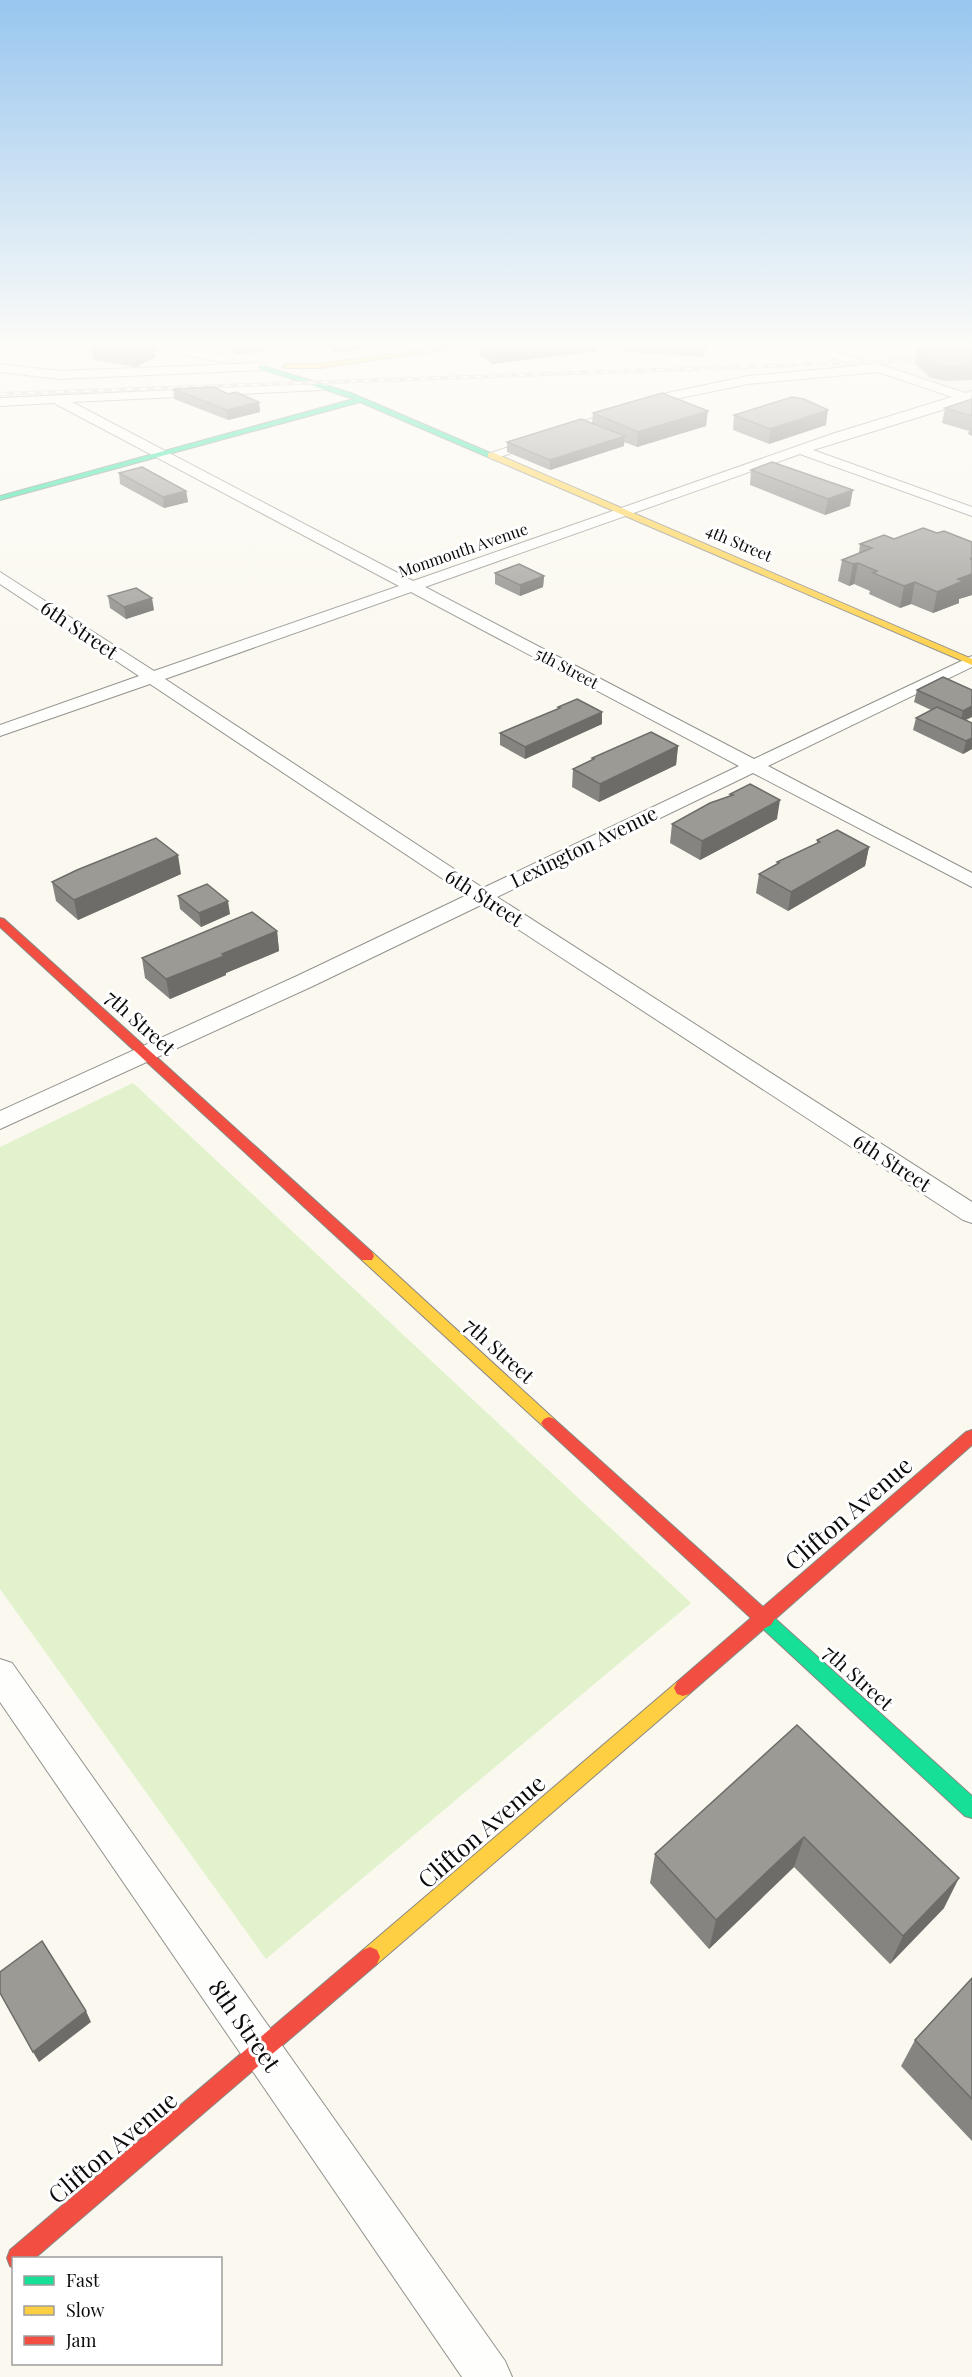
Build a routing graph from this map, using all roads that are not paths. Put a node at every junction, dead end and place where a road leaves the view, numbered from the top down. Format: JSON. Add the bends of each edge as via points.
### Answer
{"nodes":[{"id":1,"x":159,"y":456,"type":"edge"},
{"id":2,"x":164,"y":456,"type":"edge"},
{"id":3,"x":494,"y":456,"type":"edge"},
{"id":4,"x":784,"y":456,"type":"edge"},
{"id":5,"x":817,"y":456,"type":"edge"},
{"id":6,"x":0,"y":498,"type":"edge"},
{"id":7,"x":627,"y":512,"type":"junction"},
{"id":8,"x":972,"y":512,"type":"edge"},
{"id":9,"x":0,"y":577,"type":"edge"},
{"id":10,"x":412,"y":587,"type":"junction"},
{"id":11,"x":972,"y":662,"type":"edge"},
{"id":12,"x":151,"y":678,"type":"junction"},
{"id":13,"x":0,"y":731,"type":"edge"},
{"id":14,"x":751,"y":766,"type":"junction"},
{"id":15,"x":972,"y":881,"type":"edge"},
{"id":16,"x":481,"y":896,"type":"junction"},
{"id":17,"x":0,"y":921,"type":"edge"},
{"id":18,"x":146,"y":1054,"type":"junction"},
{"id":19,"x":0,"y":1121,"type":"edge"},
{"id":20,"x":972,"y":1215,"type":"edge"},
{"id":21,"x":972,"y":1436,"type":"edge"},
{"id":22,"x":764,"y":1619,"type":"junction"},
{"id":23,"x":0,"y":1674,"type":"edge"},
{"id":24,"x":972,"y":1809,"type":"edge"},
{"id":25,"x":261,"y":2052,"type":"junction"},
{"id":26,"x":20,"y":2257,"type":"edge"},
{"id":27,"x":489,"y":2377,"type":"edge"}],
"edges":[{"from":1,"to":6,"type":"street"},
{"from":2,"to":10,"type":"street","name":"5th Street"},
{"from":3,"to":7,"type":"street","name":"4th Street"},
{"from":4,"to":7,"type":"street","name":"Monmouth Avenue"},
{"from":5,"to":8,"type":"street"},
{"from":7,"to":10,"type":"street","name":"Monmouth Avenue"},
{"from":7,"to":11,"type":"street","name":"4th Street"},
{"from":9,"to":12,"type":"street","name":"6th Street"},
{"from":10,"to":12,"type":"street","name":"Monmouth Avenue"},
{"from":10,"to":14,"type":"street","name":"5th Street"},
{"from":11,"to":14,"type":"street","name":"Lexington Avenue"},
{"from":12,"to":13,"type":"street","name":"Monmouth Avenue"},
{"from":12,"to":16,"type":"street","name":"6th Street"},
{"from":14,"to":15,"type":"street","name":"5th Street"},
{"from":14,"to":16,"type":"street","name":"Lexington Avenue"},
{"from":16,"to":18,"type":"street","name":"Lexington Avenue"},
{"from":16,"to":20,"type":"street","name":"6th Street"},
{"from":17,"to":18,"type":"street","name":"7th Street"},
{"from":18,"to":19,"type":"street","name":"Lexington Avenue"},
{"from":18,"to":22,"type":"street","name":"7th Street"},
{"from":21,"to":22,"type":"street","name":"Clifton Avenue"},
{"from":22,"to":24,"type":"street","name":"7th Street"},
{"from":22,"to":25,"type":"street","name":"Clifton Avenue"},
{"from":23,"to":25,"type":"street","name":"8th Street"},
{"from":25,"to":26,"type":"street","name":"Clifton Avenue"},
{"from":25,"to":27,"type":"street","name":"8th Street"}]}
